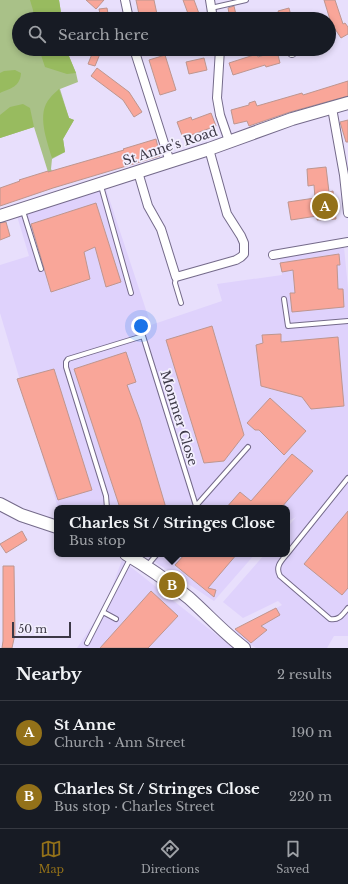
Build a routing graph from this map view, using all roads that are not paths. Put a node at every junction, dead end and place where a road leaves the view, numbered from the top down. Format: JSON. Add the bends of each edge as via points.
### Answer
{"nodes":[{"id":1,"x":125,"y":0,"type":"edge"},
{"id":2,"x":246,"y":0,"type":"edge"},
{"id":3,"x":210,"y":4,"type":"edge"},
{"id":4,"x":128,"y":12,"type":"edge"},
{"id":5,"x":136,"y":56,"type":"edge"},
{"id":6,"x":220,"y":56,"type":"edge"},
{"id":7,"x":348,"y":103,"type":"edge"},
{"id":8,"x":332,"y":108,"type":"junction"},
{"id":9,"x":229,"y":141,"type":"junction"},
{"id":10,"x":209,"y":149,"type":"junction"},
{"id":11,"x":170,"y":162,"type":"junction"},
{"id":12,"x":138,"y":172,"type":"junction"},
{"id":13,"x":100,"y":183,"type":"junction"},
{"id":14,"x":22,"y":209,"type":"junction"},
{"id":15,"x":348,"y":213,"type":"edge"},
{"id":16,"x":0,"y":216,"type":"edge"},
{"id":17,"x":348,"y":242,"type":"edge"},
{"id":18,"x":273,"y":254,"type":"dead end"},
{"id":19,"x":41,"y":269,"type":"dead end"},
{"id":20,"x":176,"y":277,"type":"junction"},
{"id":21,"x":131,"y":293,"type":"dead end"},
{"id":22,"x":284,"y":299,"type":"dead end"},
{"id":23,"x":181,"y":303,"type":"dead end"},
{"id":24,"x":348,"y":321,"type":"edge"},
{"id":25,"x":248,"y":447,"type":"dead end"},
{"id":26,"x":348,"y":478,"type":"edge"},
{"id":27,"x":0,"y":504,"type":"edge"},
{"id":28,"x":107,"y":505,"type":"edge"},
{"id":29,"x":194,"y":505,"type":"edge"},
{"id":30,"x":197,"y":505,"type":"edge"},
{"id":31,"x":54,"y":526,"type":"edge"},
{"id":32,"x":290,"y":550,"type":"edge"},
{"id":33,"x":129,"y":557,"type":"edge"},
{"id":34,"x":131,"y":557,"type":"edge"},
{"id":35,"x":154,"y":557,"type":"edge"},
{"id":36,"x":285,"y":557,"type":"edge"},
{"id":37,"x":147,"y":566,"type":"junction"},
{"id":38,"x":348,"y":608,"type":"edge"},
{"id":39,"x":103,"y":612,"type":"junction"},
{"id":40,"x":116,"y":619,"type":"dead end"},
{"id":41,"x":87,"y":643,"type":"dead end"},
{"id":42,"x":244,"y":648,"type":"edge"}],
"edges":[{"from":1,"to":4,"type":"street"},
{"from":2,"to":3,"type":"lane"},
{"from":5,"to":11,"type":"street"},
{"from":6,"to":9,"type":"street","via":[[217,98]]},
{"from":7,"to":8,"type":"street","name":"St Anne's Road"},
{"from":8,"to":9,"type":"street","name":"St Anne's Road"},
{"from":8,"to":15,"type":"street"},
{"from":9,"to":10,"type":"street","name":"St Anne's Road"},
{"from":10,"to":11,"type":"street","name":"St Anne's Road"},
{"from":10,"to":20,"type":"street","via":[[227,214],[241,236],[244,254],[236,260]]},
{"from":11,"to":12,"type":"street","name":"St Anne's Road"},
{"from":12,"to":13,"type":"street","name":"St Anne's Road"},
{"from":12,"to":20,"type":"street","via":[[148,206],[161,229]]},
{"from":13,"to":14,"type":"street","name":"St Anne's Road"},
{"from":13,"to":21,"type":"lane"},
{"from":14,"to":16,"type":"street","name":"St Anne's Road"},
{"from":14,"to":19,"type":"lane"},
{"from":17,"to":18,"type":"street"},
{"from":20,"to":23,"type":"lane","via":[[175,283]]},
{"from":22,"to":24,"type":"lane","via":[[288,326]]},
{"from":25,"to":30,"type":"lane"},
{"from":26,"to":32,"type":"lane"},
{"from":27,"to":31,"type":"street","via":[[21,515]]},
{"from":28,"to":29,"type":"lane","name":"Monmer Close","via":[[66,362],[68,359],[143,336]]},
{"from":33,"to":39,"type":"lane"},
{"from":34,"to":37,"type":"street"},
{"from":35,"to":37,"type":"lane"},
{"from":36,"to":38,"type":"lane","via":[[277,571],[280,576],[330,619],[339,618]]},
{"from":37,"to":42,"type":"street","via":[[188,598]]},
{"from":39,"to":40,"type":"lane"},
{"from":39,"to":41,"type":"lane"}]}
